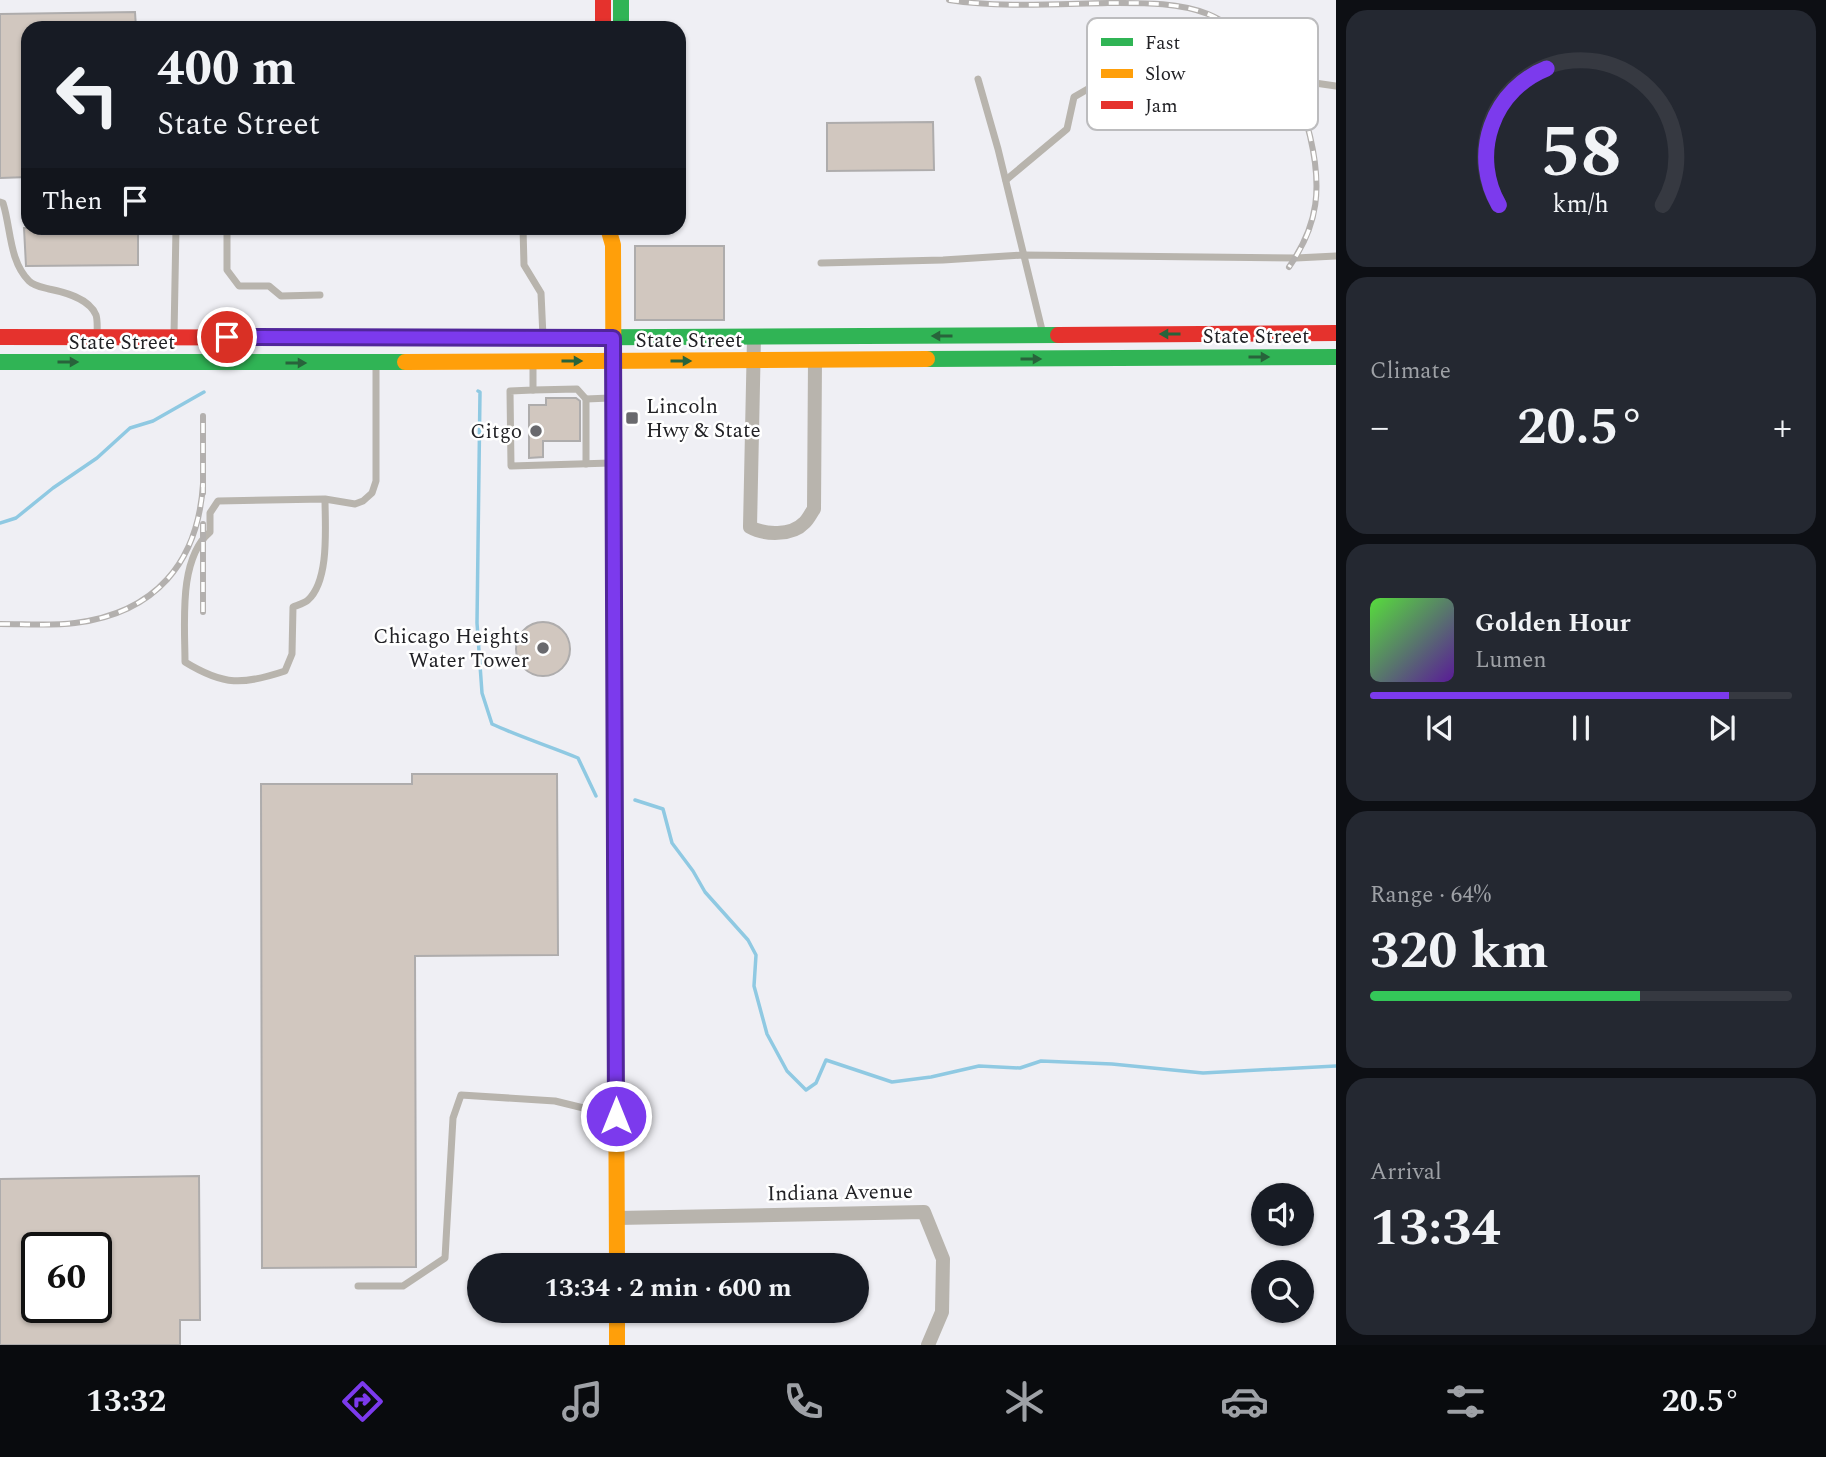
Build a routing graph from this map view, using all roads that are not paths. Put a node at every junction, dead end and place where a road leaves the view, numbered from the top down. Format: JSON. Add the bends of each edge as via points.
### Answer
{"nodes":[{"id":1,"x":603,"y":0,"type":"edge"},
{"id":2,"x":621,"y":0,"type":"edge"},
{"id":3,"x":603,"y":21,"type":"edge"},
{"id":4,"x":621,"y":21,"type":"edge"},
{"id":5,"x":978,"y":79,"type":"dead end"},
{"id":6,"x":1318,"y":83,"type":"edge"},
{"id":7,"x":1336,"y":86,"type":"edge"},
{"id":8,"x":1087,"y":89,"type":"edge"},
{"id":9,"x":1006,"y":180,"type":"junction"},
{"id":10,"x":0,"y":202,"type":"edge"},
{"id":11,"x":176,"y":235,"type":"edge"},
{"id":12,"x":179,"y":235,"type":"edge"},
{"id":13,"x":227,"y":235,"type":"edge"},
{"id":14,"x":523,"y":235,"type":"edge"},
{"id":15,"x":610,"y":235,"type":"edge"},
{"id":16,"x":617,"y":235,"type":"edge"},
{"id":17,"x":176,"y":239,"type":"junction"},
{"id":18,"x":613,"y":245,"type":"junction"},
{"id":19,"x":1023,"y":255,"type":"junction"},
{"id":20,"x":1336,"y":256,"type":"edge"},
{"id":21,"x":821,"y":263,"type":"dead end"},
{"id":22,"x":320,"y":295,"type":"dead end"},
{"id":23,"x":1336,"y":332,"type":"edge"},
{"id":24,"x":1043,"y":335,"type":"junction"},
{"id":25,"x":0,"y":337,"type":"edge"},
{"id":26,"x":97,"y":337,"type":"junction"},
{"id":27,"x":174,"y":337,"type":"junction"},
{"id":28,"x":754,"y":337,"type":"junction"},
{"id":29,"x":543,"y":338,"type":"junction"},
{"id":30,"x":613,"y":338,"type":"junction"},
{"id":31,"x":1336,"y":357,"type":"edge"},
{"id":32,"x":613,"y":360,"type":"junction"},
{"id":33,"x":816,"y":360,"type":"junction"},
{"id":34,"x":533,"y":361,"type":"junction"},
{"id":35,"x":754,"y":361,"type":"junction"},
{"id":36,"x":0,"y":362,"type":"edge"},
{"id":37,"x":376,"y":362,"type":"junction"},
{"id":38,"x":533,"y":390,"type":"junction"},
{"id":39,"x":613,"y":398,"type":"junction"},
{"id":40,"x":586,"y":399,"type":"junction"},
{"id":41,"x":614,"y":463,"type":"junction"},
{"id":42,"x":586,"y":464,"type":"junction"},
{"id":43,"x":325,"y":499,"type":"junction"},
{"id":44,"x":616,"y":1116,"type":"junction"},
{"id":45,"x":617,"y":1218,"type":"junction"},
{"id":46,"x":617,"y":1253,"type":"edge"},
{"id":47,"x":358,"y":1286,"type":"dead end"},
{"id":48,"x":617,"y":1323,"type":"edge"},
{"id":49,"x":617,"y":1345,"type":"edge"},
{"id":50,"x":928,"y":1345,"type":"edge"}],
"edges":[{"from":1,"to":3,"type":"street"},
{"from":2,"to":4,"type":"street"},
{"from":5,"to":9,"type":"lane"},
{"from":6,"to":7,"type":"lane"},
{"from":8,"to":9,"type":"lane","via":[[1074,97],[1067,129]]},
{"from":9,"to":19,"type":"lane"},
{"from":10,"to":26,"type":"lane","via":[[18,266],[38,287],[68,293],[86,303],[96,314]]},
{"from":11,"to":17,"type":"lane"},
{"from":12,"to":17,"type":"lane"},
{"from":13,"to":22,"type":"lane","via":[[227,270],[239,286],[269,286],[281,296]]},
{"from":14,"to":29,"type":"lane","via":[[524,265],[541,293]]},
{"from":15,"to":18,"type":"street"},
{"from":16,"to":18,"type":"street"},
{"from":17,"to":27,"type":"lane"},
{"from":18,"to":30,"type":"street"},
{"from":19,"to":20,"type":"lane"},
{"from":19,"to":21,"type":"lane"},
{"from":19,"to":24,"type":"lane"},
{"from":23,"to":24,"type":"street","name":"State Street","one_way":true},
{"from":24,"to":28,"type":"street","name":"State Street","one_way":true},
{"from":25,"to":26,"type":"street","name":"State Street"},
{"from":26,"to":27,"type":"street","name":"State Street"},
{"from":27,"to":29,"type":"street","name":"State Street"},
{"from":28,"to":30,"type":"street","name":"State Street"},
{"from":28,"to":35,"type":"street"},
{"from":29,"to":30,"type":"street","name":"State Street"},
{"from":30,"to":32,"type":"street"},
{"from":33,"to":31,"type":"street","name":"State Street","one_way":true},
{"from":34,"to":32,"type":"street","name":"State Street","one_way":true},
{"from":32,"to":35,"type":"street","name":"State Street","one_way":true},
{"from":32,"to":39,"type":"street"},
{"from":33,"to":35,"type":"street","name":"State Street"},
{"from":33,"to":35,"type":"street","via":[[814,509],[805,523],[791,531],[750,527]]},
{"from":34,"to":37,"type":"street","name":"State Street"},
{"from":34,"to":38,"type":"lane"},
{"from":36,"to":37,"type":"street","name":"State Street","one_way":true},
{"from":37,"to":43,"type":"lane","via":[[376,481],[372,494],[355,504]]},
{"from":38,"to":40,"type":"lane","via":[[577,389]]},
{"from":38,"to":42,"type":"lane","via":[[510,391],[511,467]]},
{"from":39,"to":40,"type":"lane"},
{"from":39,"to":41,"type":"street"},
{"from":40,"to":42,"type":"lane"},
{"from":41,"to":42,"type":"lane"},
{"from":41,"to":44,"type":"street"},
{"from":43,"to":43,"type":"lane","via":[[218,501],[209,513],[210,532],[196,548],[190,565],[186,662],[208,676],[226,680],[255,681],[285,671],[292,654],[293,607],[308,600],[324,562]]},
{"from":44,"to":45,"type":"street"},
{"from":44,"to":47,"type":"lane","via":[[555,1101],[461,1095],[453,1118],[445,1258],[403,1286]]},
{"from":45,"to":46,"type":"street"},
{"from":45,"to":50,"type":"street","name":"Indiana Avenue","via":[[924,1212],[943,1259],[942,1312]]},
{"from":48,"to":49,"type":"street"}]}
